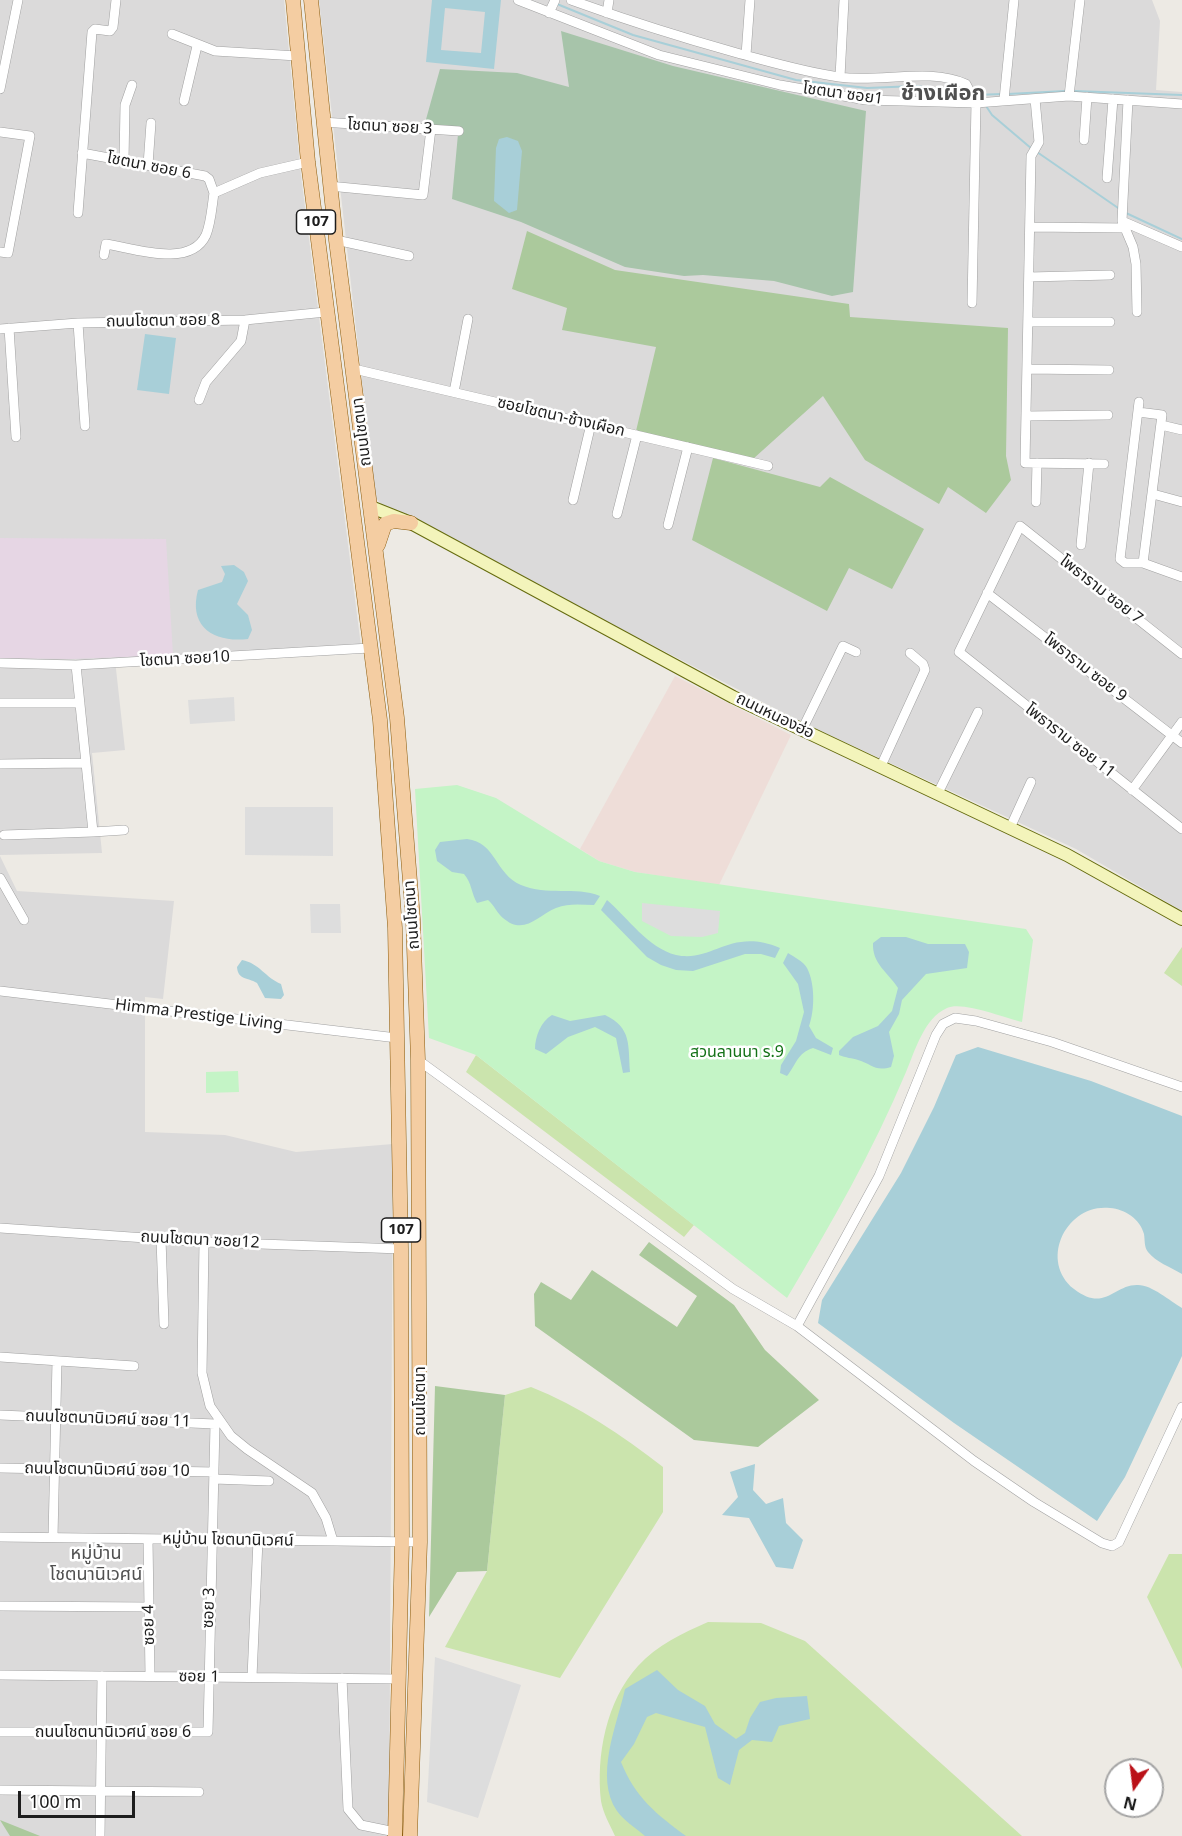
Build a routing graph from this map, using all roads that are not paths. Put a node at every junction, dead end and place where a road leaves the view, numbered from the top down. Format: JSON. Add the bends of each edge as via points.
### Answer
{"nodes":[{"id":1,"x":18,"y":0,"type":"edge"},
{"id":2,"x":115,"y":0,"type":"edge"},
{"id":3,"x":293,"y":0,"type":"edge"},
{"id":4,"x":311,"y":0,"type":"edge"},
{"id":5,"x":518,"y":0,"type":"edge"},
{"id":6,"x":555,"y":0,"type":"edge"},
{"id":7,"x":571,"y":0,"type":"edge"},
{"id":8,"x":609,"y":0,"type":"edge"},
{"id":9,"x":750,"y":0,"type":"edge"},
{"id":10,"x":844,"y":0,"type":"edge"},
{"id":11,"x":1014,"y":0,"type":"edge"},
{"id":12,"x":1080,"y":0,"type":"edge"},
{"id":13,"x":549,"y":13,"type":"junction"},
{"id":14,"x":607,"y":13,"type":"junction"},
{"id":15,"x":172,"y":34,"type":"dead end"},
{"id":16,"x":197,"y":46,"type":"junction"},
{"id":17,"x":746,"y":55,"type":"junction"},
{"id":18,"x":297,"y":56,"type":"junction"},
{"id":19,"x":840,"y":77,"type":"junction"},
{"id":20,"x":132,"y":85,"type":"dead end"},
{"id":21,"x":0,"y":89,"type":"edge"},
{"id":22,"x":1069,"y":96,"type":"junction"},
{"id":23,"x":1087,"y":97,"type":"junction"},
{"id":24,"x":1035,"y":99,"type":"junction"},
{"id":25,"x":1113,"y":99,"type":"junction"},
{"id":26,"x":1004,"y":100,"type":"junction"},
{"id":27,"x":1128,"y":100,"type":"junction"},
{"id":28,"x":184,"y":101,"type":"dead end"},
{"id":29,"x":976,"y":103,"type":"junction"},
{"id":30,"x":1182,"y":104,"type":"edge"},
{"id":31,"x":322,"y":122,"type":"junction"},
{"id":32,"x":151,"y":123,"type":"dead end"},
{"id":33,"x":431,"y":129,"type":"junction"},
{"id":34,"x":459,"y":131,"type":"dead end"},
{"id":35,"x":0,"y":132,"type":"edge"},
{"id":36,"x":1084,"y":140,"type":"dead end"},
{"id":37,"x":82,"y":153,"type":"junction"},
{"id":38,"x":124,"y":161,"type":"junction"},
{"id":39,"x":308,"y":162,"type":"junction"},
{"id":40,"x":147,"y":165,"type":"junction"},
{"id":41,"x":1107,"y":178,"type":"dead end"},
{"id":42,"x":329,"y":186,"type":"junction"},
{"id":43,"x":214,"y":193,"type":"junction"},
{"id":44,"x":78,"y":213,"type":"dead end"},
{"id":45,"x":1123,"y":225,"type":"junction"},
{"id":46,"x":1030,"y":227,"type":"junction"},
{"id":47,"x":336,"y":240,"type":"junction"},
{"id":48,"x":1182,"y":247,"type":"edge"},
{"id":49,"x":4,"y":252,"type":"edge"},
{"id":50,"x":104,"y":255,"type":"dead end"},
{"id":51,"x":409,"y":256,"type":"dead end"},
{"id":52,"x":1110,"y":275,"type":"dead end"},
{"id":53,"x":1029,"y":277,"type":"junction"},
{"id":54,"x":972,"y":303,"type":"dead end"},
{"id":55,"x":326,"y":312,"type":"junction"},
{"id":56,"x":1137,"y":312,"type":"dead end"},
{"id":57,"x":468,"y":319,"type":"dead end"},
{"id":58,"x":245,"y":320,"type":"junction"},
{"id":59,"x":1028,"y":322,"type":"junction"},
{"id":60,"x":1110,"y":322,"type":"dead end"},
{"id":61,"x":78,"y":323,"type":"junction"},
{"id":62,"x":4,"y":329,"type":"edge"},
{"id":63,"x":354,"y":369,"type":"junction"},
{"id":64,"x":1027,"y":369,"type":"junction"},
{"id":65,"x":1109,"y":370,"type":"dead end"},
{"id":66,"x":454,"y":392,"type":"junction"},
{"id":67,"x":199,"y":400,"type":"dead end"},
{"id":68,"x":1108,"y":415,"type":"dead end"},
{"id":69,"x":1026,"y":417,"type":"junction"},
{"id":70,"x":591,"y":424,"type":"junction"},
{"id":71,"x":1161,"y":425,"type":"junction"},
{"id":72,"x":85,"y":426,"type":"dead end"},
{"id":73,"x":1182,"y":430,"type":"edge"},
{"id":74,"x":637,"y":435,"type":"junction"},
{"id":75,"x":16,"y":437,"type":"dead end"},
{"id":76,"x":688,"y":447,"type":"junction"},
{"id":77,"x":1037,"y":463,"type":"junction"},
{"id":78,"x":1089,"y":464,"type":"junction"},
{"id":79,"x":1104,"y":464,"type":"dead end"},
{"id":80,"x":768,"y":466,"type":"dead end"},
{"id":81,"x":1153,"y":494,"type":"junction"},
{"id":82,"x":573,"y":501,"type":"dead end"},
{"id":83,"x":1036,"y":502,"type":"dead end"},
{"id":84,"x":1182,"y":502,"type":"edge"},
{"id":85,"x":371,"y":507,"type":"junction"},
{"id":86,"x":352,"y":510,"type":"junction"},
{"id":87,"x":618,"y":514,"type":"dead end"},
{"id":88,"x":411,"y":523,"type":"junction"},
{"id":89,"x":668,"y":525,"type":"dead end"},
{"id":90,"x":1081,"y":545,"type":"dead end"},
{"id":91,"x":377,"y":551,"type":"junction"},
{"id":92,"x":1143,"y":563,"type":"junction"},
{"id":93,"x":1182,"y":577,"type":"edge"},
{"id":94,"x":987,"y":593,"type":"junction"},
{"id":95,"x":370,"y":648,"type":"junction"},
{"id":96,"x":856,"y":652,"type":"dead end"},
{"id":97,"x":910,"y":653,"type":"dead end"},
{"id":98,"x":1182,"y":654,"type":"edge"},
{"id":99,"x":0,"y":663,"type":"edge"},
{"id":100,"x":76,"y":665,"type":"junction"},
{"id":101,"x":0,"y":703,"type":"edge"},
{"id":102,"x":80,"y":703,"type":"junction"},
{"id":103,"x":978,"y":712,"type":"dead end"},
{"id":104,"x":397,"y":718,"type":"junction"},
{"id":105,"x":380,"y":720,"type":"junction"},
{"id":106,"x":1182,"y":722,"type":"edge"},
{"id":107,"x":802,"y":730,"type":"junction"},
{"id":108,"x":1172,"y":735,"type":"junction"},
{"id":109,"x":1182,"y":742,"type":"edge"},
{"id":110,"x":86,"y":763,"type":"junction"},
{"id":111,"x":0,"y":764,"type":"edge"},
{"id":112,"x":881,"y":766,"type":"junction"},
{"id":113,"x":1031,"y":782,"type":"dead end"},
{"id":114,"x":1132,"y":790,"type":"junction"},
{"id":115,"x":938,"y":794,"type":"junction"},
{"id":116,"x":1010,"y":828,"type":"junction"},
{"id":117,"x":1182,"y":829,"type":"edge"},
{"id":118,"x":124,"y":830,"type":"dead end"},
{"id":119,"x":93,"y":832,"type":"junction"},
{"id":120,"x":4,"y":835,"type":"dead end"},
{"id":121,"x":0,"y":878,"type":"edge"},
{"id":122,"x":1182,"y":919,"type":"edge"},
{"id":123,"x":24,"y":920,"type":"dead end"},
{"id":124,"x":0,"y":991,"type":"edge"},
{"id":125,"x":397,"y":1038,"type":"junction"},
{"id":126,"x":418,"y":1060,"type":"junction"},
{"id":127,"x":1182,"y":1087,"type":"edge"},
{"id":128,"x":0,"y":1228,"type":"edge"},
{"id":129,"x":161,"y":1239,"type":"junction"},
{"id":130,"x":204,"y":1242,"type":"junction"},
{"id":131,"x":401,"y":1249,"type":"junction"},
{"id":132,"x":164,"y":1324,"type":"dead end"},
{"id":133,"x":797,"y":1326,"type":"junction"},
{"id":134,"x":0,"y":1357,"type":"edge"},
{"id":135,"x":57,"y":1361,"type":"junction"},
{"id":136,"x":134,"y":1366,"type":"dead end"},
{"id":137,"x":1182,"y":1407,"type":"edge"},
{"id":138,"x":0,"y":1415,"type":"edge"},
{"id":139,"x":56,"y":1417,"type":"junction"},
{"id":140,"x":215,"y":1424,"type":"joint"},
{"id":141,"x":0,"y":1468,"type":"edge"},
{"id":142,"x":54,"y":1469,"type":"junction"},
{"id":143,"x":214,"y":1476,"type":"junction"},
{"id":144,"x":269,"y":1481,"type":"dead end"},
{"id":145,"x":0,"y":1536,"type":"edge"},
{"id":146,"x":52,"y":1537,"type":"junction"},
{"id":147,"x":148,"y":1539,"type":"junction"},
{"id":148,"x":211,"y":1539,"type":"junction"},
{"id":149,"x":258,"y":1540,"type":"junction"},
{"id":150,"x":333,"y":1541,"type":"junction"},
{"id":151,"x":402,"y":1542,"type":"junction"},
{"id":152,"x":420,"y":1542,"type":"junction"},
{"id":153,"x":0,"y":1606,"type":"edge"},
{"id":154,"x":149,"y":1607,"type":"junction"},
{"id":155,"x":0,"y":1675,"type":"edge"},
{"id":156,"x":102,"y":1676,"type":"junction"},
{"id":157,"x":150,"y":1676,"type":"junction"},
{"id":158,"x":208,"y":1677,"type":"junction"},
{"id":159,"x":252,"y":1677,"type":"junction"},
{"id":160,"x":342,"y":1678,"type":"junction"},
{"id":161,"x":399,"y":1679,"type":"junction"},
{"id":162,"x":0,"y":1732,"type":"edge"},
{"id":163,"x":101,"y":1732,"type":"junction"},
{"id":164,"x":0,"y":1790,"type":"edge"},
{"id":165,"x":100,"y":1791,"type":"junction"},
{"id":166,"x":199,"y":1792,"type":"dead end"},
{"id":167,"x":395,"y":1834,"type":"edge"},
{"id":168,"x":100,"y":1836,"type":"edge"},
{"id":169,"x":410,"y":1836,"type":"edge"}],
"edges":[{"from":1,"to":21,"type":"street"},
{"from":2,"to":37,"type":"street","via":[[113,27],[110,31],[92,32]]},
{"from":3,"to":18,"type":"main road","name":"ถนนโชตนา","number":"107"},
{"from":4,"to":31,"type":"main road","name":"ถนนโชตนา","number":"107"},
{"from":5,"to":13,"type":"street","name":"โชตนา ซอย1"},
{"from":6,"to":13,"type":"street"},
{"from":7,"to":14,"type":"street"},
{"from":8,"to":14,"type":"street"},
{"from":9,"to":17,"type":"street"},
{"from":10,"to":19,"type":"street"},
{"from":11,"to":26,"type":"street"},
{"from":12,"to":22,"type":"street"},
{"from":13,"to":29,"type":"street","name":"โชตนา ซอย1","via":[[659,55],[780,85],[866,100]]},
{"from":14,"to":17,"type":"street"},
{"from":15,"to":16,"type":"street"},
{"from":16,"to":18,"type":"street","via":[[215,51]]},
{"from":16,"to":28,"type":"street"},
{"from":17,"to":19,"type":"street"},
{"from":18,"to":39,"type":"main road","name":"ถนนโชตนา","number":"107"},
{"from":19,"to":29,"type":"street","via":[[882,80],[946,76],[966,84]]},
{"from":20,"to":38,"type":"street","via":[[125,105]]},
{"from":22,"to":23,"type":"street","name":"โชตนา ซอย1"},
{"from":22,"to":24,"type":"street","name":"โชตนา ซอย1"},
{"from":23,"to":25,"type":"street","name":"โชตนา ซอย1"},
{"from":23,"to":36,"type":"street"},
{"from":24,"to":26,"type":"street","name":"โชตนา ซอย1"},
{"from":24,"to":46,"type":"street","via":[[1039,142],[1031,156]]},
{"from":25,"to":27,"type":"street","name":"โชตนา ซอย1"},
{"from":25,"to":41,"type":"street"},
{"from":26,"to":29,"type":"street","name":"โชตนา ซอย1"},
{"from":27,"to":30,"type":"street","name":"โชตนา ซอย1"},
{"from":27,"to":45,"type":"street"},
{"from":29,"to":54,"type":"street"},
{"from":31,"to":33,"type":"street","name":"โชตนา ซอย 3"},
{"from":31,"to":42,"type":"main road","name":"ถนนโชตนา","number":"107"},
{"from":32,"to":40,"type":"street"},
{"from":33,"to":34,"type":"street","name":"โชตนา ซอย 3"},
{"from":33,"to":42,"type":"street","via":[[423,195]]},
{"from":35,"to":49,"type":"street","via":[[30,136]]},
{"from":37,"to":38,"type":"street","name":"โชตนา ซอย 6"},
{"from":37,"to":44,"type":"street"},
{"from":38,"to":40,"type":"street","name":"โชตนา ซอย 6"},
{"from":39,"to":43,"type":"street","via":[[260,173]]},
{"from":39,"to":55,"type":"main road","name":"ถนนโชตนา","number":"107"},
{"from":40,"to":43,"type":"street","name":"โชตนา ซอย 6","via":[[205,176]]},
{"from":42,"to":47,"type":"main road","name":"ถนนโชตนา","number":"107"},
{"from":43,"to":50,"type":"street","via":[[207,233],[195,248],[166,254],[105,244]]},
{"from":45,"to":46,"type":"street"},
{"from":45,"to":48,"type":"street"},
{"from":45,"to":56,"type":"street","via":[[1136,264]]},
{"from":46,"to":53,"type":"street"},
{"from":47,"to":51,"type":"street"},
{"from":47,"to":63,"type":"main road","name":"ถนนโชตนา","number":"107"},
{"from":52,"to":53,"type":"street"},
{"from":53,"to":59,"type":"street"},
{"from":55,"to":58,"type":"street","name":"ถนนโชตนา ซอย 8"},
{"from":55,"to":86,"type":"main road","name":"ถนนโชตนา","number":"107"},
{"from":57,"to":66,"type":"street"},
{"from":58,"to":61,"type":"street","name":"ถนนโชตนา ซอย 8"},
{"from":58,"to":67,"type":"street","via":[[241,341],[206,382]]},
{"from":59,"to":60,"type":"street"},
{"from":59,"to":64,"type":"street"},
{"from":61,"to":62,"type":"street","name":"ถนนโชตนา ซอย 8"},
{"from":61,"to":72,"type":"street"},
{"from":62,"to":75,"type":"street"},
{"from":63,"to":66,"type":"street","name":"ซอยโชตนา-ช้างเผือก"},
{"from":63,"to":85,"type":"main road","name":"ถนนโชตนา","number":"107"},
{"from":64,"to":65,"type":"street"},
{"from":64,"to":69,"type":"street"},
{"from":66,"to":70,"type":"street","name":"ซอยโชตนา-ช้างเผือก"},
{"from":68,"to":69,"type":"street"},
{"from":69,"to":77,"type":"street","via":[[1025,463]]},
{"from":70,"to":74,"type":"street","name":"ซอยโชตนา-ช้างเผือก"},
{"from":70,"to":82,"type":"street"},
{"from":71,"to":73,"type":"street"},
{"from":71,"to":81,"type":"street"},
{"from":71,"to":92,"type":"street","via":[[1162,414],[1138,407],[1120,555],[1125,563]]},
{"from":74,"to":76,"type":"street","name":"ซอยโชตนา-ช้างเผือก"},
{"from":74,"to":87,"type":"street"},
{"from":76,"to":80,"type":"street","name":"ซอยโชตนา-ช้างเผือก"},
{"from":76,"to":89,"type":"street"},
{"from":77,"to":78,"type":"street"},
{"from":77,"to":83,"type":"street"},
{"from":78,"to":79,"type":"street"},
{"from":78,"to":90,"type":"street"},
{"from":81,"to":84,"type":"street"},
{"from":81,"to":92,"type":"street"},
{"from":85,"to":86,"type":"main road"},
{"from":85,"to":88,"type":"main road","name":"ถนนหนองฮ่อ"},
{"from":85,"to":91,"type":"main road","name":"ถนนโชตนา","number":"107"},
{"from":86,"to":95,"type":"main road","name":"ถนนโชตนา","number":"107"},
{"from":88,"to":91,"type":"main road","via":[[393,521],[385,525]]},
{"from":88,"to":107,"type":"main road","name":"ถนนหนองฮ่อ","via":[[733,697]]},
{"from":91,"to":104,"type":"main road","name":"ถนนโชตนา","number":"107"},
{"from":92,"to":93,"type":"street"},
{"from":94,"to":98,"type":"street","name":"โพธาราม ซอย 7","via":[[1020,526]]},
{"from":94,"to":108,"type":"street","name":"โพธาราม ซอย 9"},
{"from":94,"to":114,"type":"street","name":"โพธาราม ซอย 11","via":[[959,652]]},
{"from":95,"to":100,"type":"street","name":"โชตนา ซอย10"},
{"from":95,"to":105,"type":"main road","name":"ถนนโชตนา","number":"107"},
{"from":96,"to":107,"type":"street","via":[[843,646]]},
{"from":97,"to":112,"type":"street","via":[[923,664],[924,670]]},
{"from":99,"to":100,"type":"street","name":"โชตนา ซอย10"},
{"from":100,"to":102,"type":"street"},
{"from":101,"to":102,"type":"street"},
{"from":102,"to":110,"type":"street"},
{"from":103,"to":115,"type":"street"},
{"from":104,"to":105,"type":"main road"},
{"from":104,"to":126,"type":"main road","name":"ถนนโชตนา","number":"107","via":[[413,919]]},
{"from":105,"to":125,"type":"main road","name":"ถนนโชตนา","number":"107","via":[[394,918]]},
{"from":106,"to":108,"type":"street"},
{"from":107,"to":112,"type":"main road","name":"ถนนหนองฮ่อ"},
{"from":108,"to":109,"type":"street","name":"โพธาราม ซอย 9"},
{"from":108,"to":114,"type":"street"},
{"from":110,"to":111,"type":"street"},
{"from":110,"to":119,"type":"street"},
{"from":112,"to":115,"type":"main road","name":"ถนนหนองฮ่อ"},
{"from":113,"to":116,"type":"street"},
{"from":114,"to":117,"type":"street","name":"โพธาราม ซอย 11"},
{"from":115,"to":116,"type":"main road","name":"ถนนหนองฮ่อ"},
{"from":116,"to":122,"type":"main road","name":"ถนนหนองฮ่อ"},
{"from":118,"to":119,"type":"street"},
{"from":119,"to":120,"type":"street"},
{"from":121,"to":123,"type":"street"},
{"from":124,"to":125,"type":"street","name":"Himma Prestige Living"},
{"from":125,"to":131,"type":"main road","name":"ถนนโชตนา","number":"107"},
{"from":126,"to":133,"type":"street","via":[[733,1289]]},
{"from":126,"to":152,"type":"main road","name":"ถนนโชตนา","number":"107"},
{"from":127,"to":133,"type":"street","via":[[1052,1042],[976,1021],[955,1018],[943,1024],[879,1176]]},
{"from":128,"to":129,"type":"street","name":"ถนนโชตนา ซอย12"},
{"from":129,"to":130,"type":"street","name":"ถนนโชตนา ซอย12"},
{"from":129,"to":132,"type":"street"},
{"from":130,"to":131,"type":"street","name":"ถนนโชตนา ซอย12"},
{"from":130,"to":150,"type":"street","via":[[202,1373],[210,1406],[239,1443],[312,1493]]},
{"from":131,"to":151,"type":"main road","name":"ถนนโชตนา","number":"107"},
{"from":133,"to":137,"type":"street","via":[[974,1461],[1034,1502],[1112,1546],[1119,1542]]},
{"from":134,"to":135,"type":"street"},
{"from":135,"to":136,"type":"street"},
{"from":135,"to":139,"type":"street"},
{"from":138,"to":139,"type":"street","name":"ถนนโชตนานิเวศน์ ซอย 11"},
{"from":139,"to":140,"type":"street","name":"ถนนโชตนานิเวศน์ ซอย 11"},
{"from":139,"to":142,"type":"street"},
{"from":140,"to":143,"type":"street","name":"ซอย 3"},
{"from":141,"to":142,"type":"street","name":"ถนนโชตนานิเวศน์ ซอย 10"},
{"from":142,"to":143,"type":"street","name":"ถนนโชตนานิเวศน์ ซอย 10"},
{"from":142,"to":146,"type":"street"},
{"from":143,"to":144,"type":"street","name":"ถนนโชตนานิเวศน์ ซอย 10"},
{"from":143,"to":148,"type":"street","name":"ซอย 3"},
{"from":145,"to":146,"type":"street","name":"หมู่บ้าน โชตนานิเวศน์"},
{"from":146,"to":147,"type":"street","name":"หมู่บ้าน โชตนานิเวศน์"},
{"from":147,"to":148,"type":"street","name":"หมู่บ้าน โชตนานิเวศน์"},
{"from":147,"to":154,"type":"street","name":"ซอย 4"},
{"from":148,"to":149,"type":"street","name":"หมู่บ้าน โชตนานิเวศน์"},
{"from":148,"to":158,"type":"street","name":"ซอย 3"},
{"from":149,"to":150,"type":"street","name":"หมู่บ้าน โชตนานิเวศน์"},
{"from":149,"to":159,"type":"street"},
{"from":150,"to":151,"type":"street","name":"หมู่บ้าน โชตนานิเวศน์"},
{"from":151,"to":152,"type":"street","name":"หมู่บ้าน โชตนานิเวศน์"},
{"from":151,"to":161,"type":"main road","name":"ถนนโชตนา","number":"107"},
{"from":152,"to":169,"type":"main road","name":"ถนนโชตนา","number":"107"},
{"from":153,"to":154,"type":"street"},
{"from":154,"to":157,"type":"street","name":"ซอย 4"},
{"from":155,"to":156,"type":"street","name":"ซอย 1"},
{"from":156,"to":157,"type":"street","name":"ซอย 1"},
{"from":156,"to":163,"type":"street"},
{"from":157,"to":158,"type":"street","name":"ซอย 1"},
{"from":158,"to":159,"type":"street","name":"ซอย 1"},
{"from":158,"to":163,"type":"street","name":"ถนนโชตนานิเวศน์ ซอย 6","via":[[208,1732]]},
{"from":159,"to":160,"type":"street","name":"ซอย 1"},
{"from":160,"to":161,"type":"street","name":"ซอย 1"},
{"from":160,"to":167,"type":"street","via":[[348,1809],[361,1825]]},
{"from":161,"to":167,"type":"main road","name":"ถนนโชตนา","number":"107"},
{"from":162,"to":163,"type":"street","name":"ถนนโชตนานิเวศน์ ซอย 6"},
{"from":163,"to":165,"type":"street"},
{"from":164,"to":165,"type":"street"},
{"from":165,"to":166,"type":"street"},
{"from":165,"to":168,"type":"street"}]}
